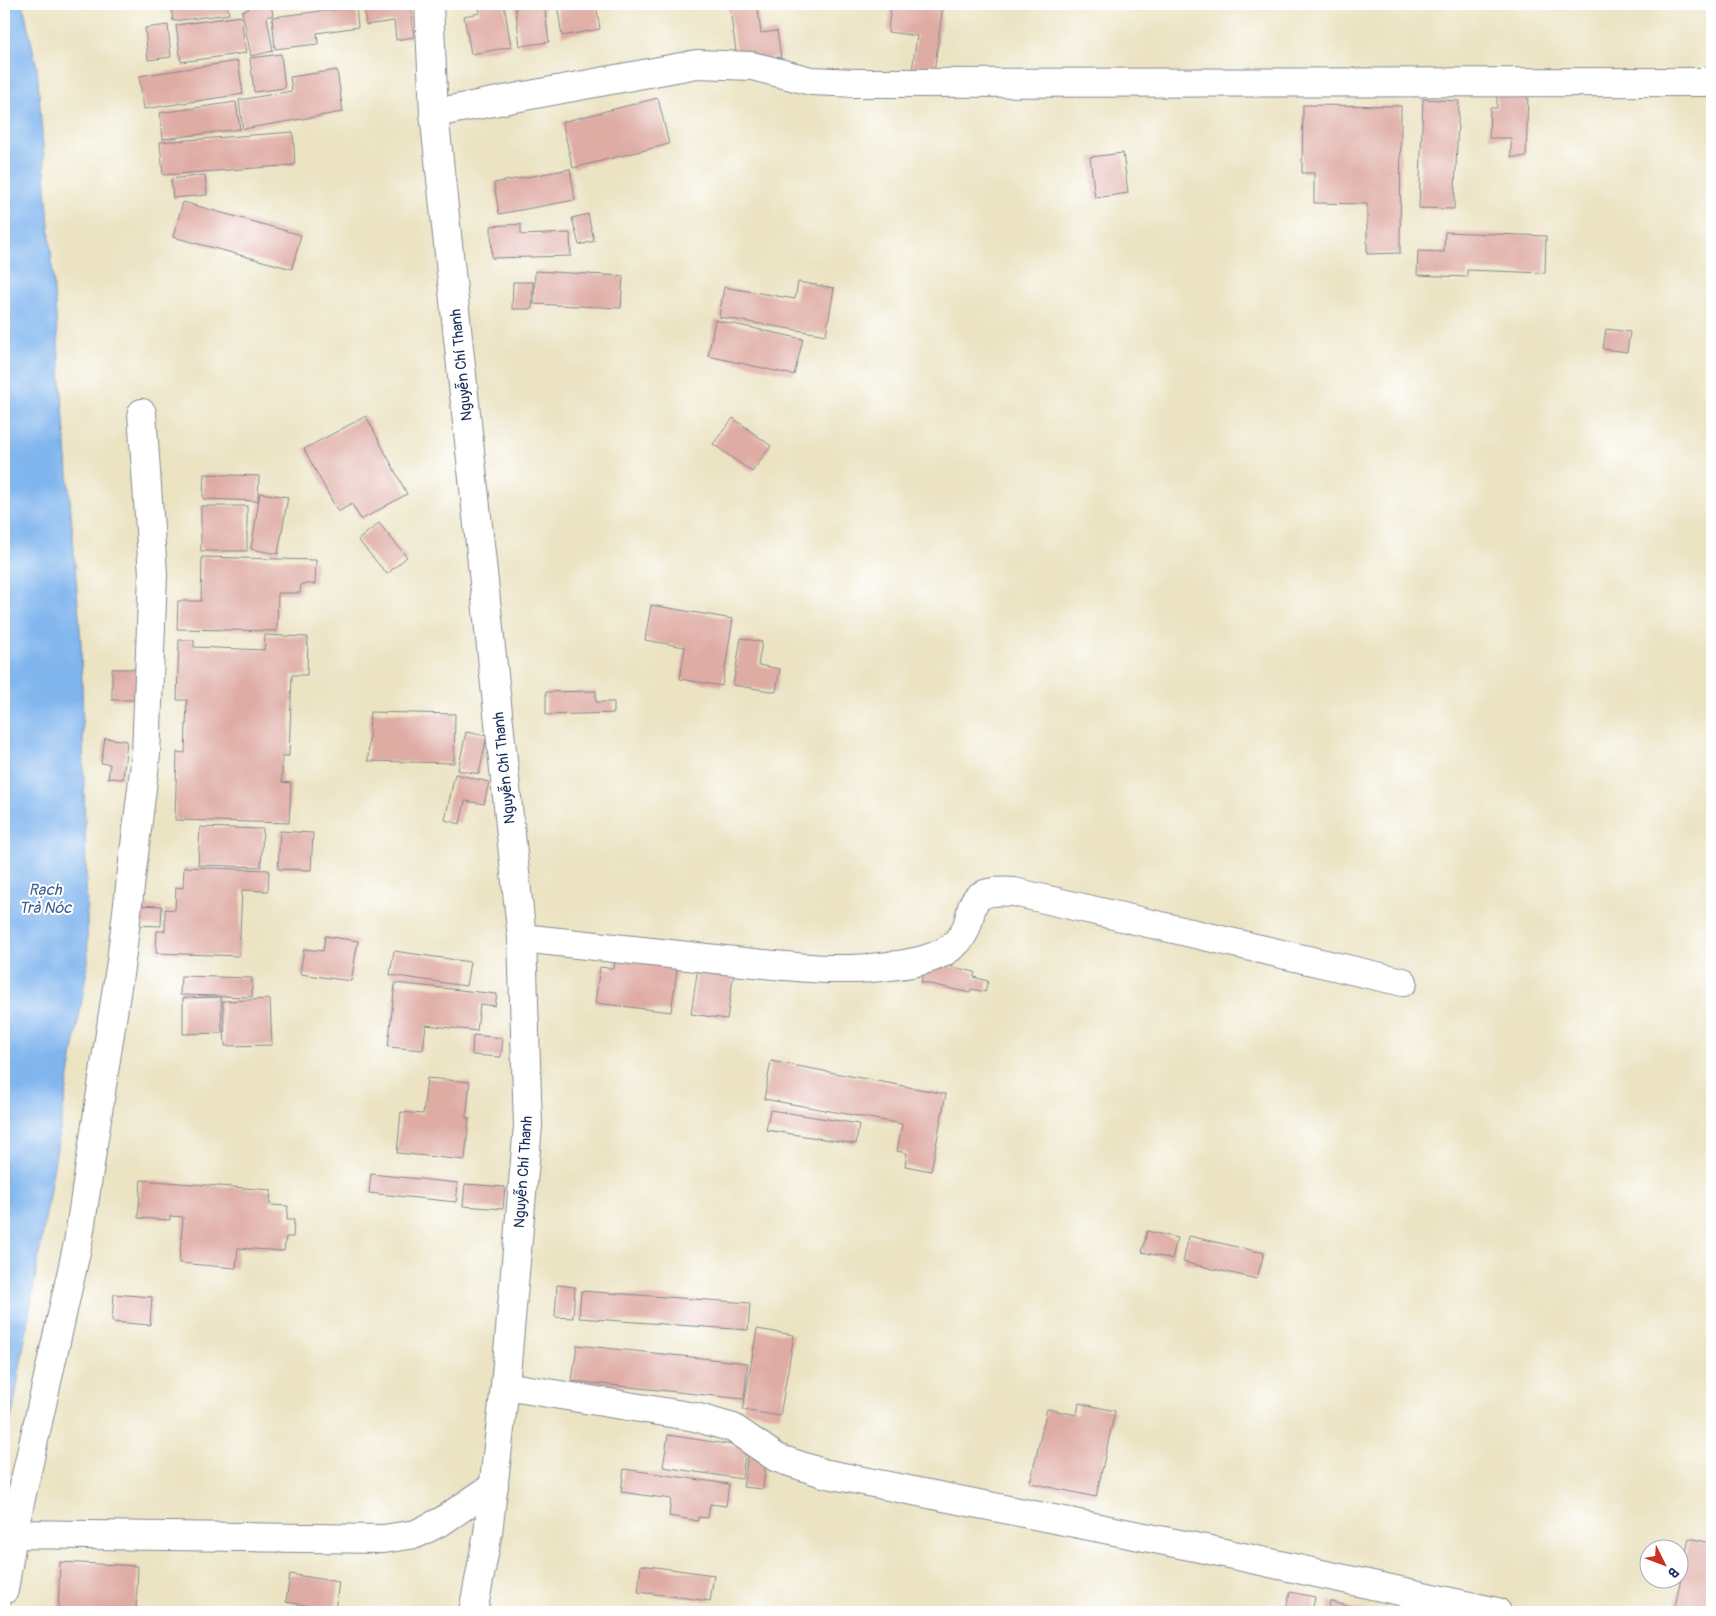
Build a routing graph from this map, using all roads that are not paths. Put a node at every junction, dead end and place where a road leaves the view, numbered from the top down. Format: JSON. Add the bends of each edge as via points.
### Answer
{"nodes":[{"id":1,"x":429,"y":4,"type":"edge"},
{"id":2,"x":1712,"y":82,"type":"edge"},
{"id":3,"x":434,"y":113,"type":"junction"},
{"id":4,"x":142,"y":413,"type":"dead end"},
{"id":5,"x":522,"y":938,"type":"junction"},
{"id":6,"x":1403,"y":982,"type":"dead end"},
{"id":7,"x":505,"y":1386,"type":"junction"},
{"id":8,"x":494,"y":1486,"type":"junction"},
{"id":9,"x":13,"y":1534,"type":"junction"},
{"id":10,"x":4,"y":1590,"type":"edge"},
{"id":11,"x":473,"y":1612,"type":"edge"},
{"id":12,"x":1497,"y":1612,"type":"edge"}],
"edges":[{"from":1,"to":3,"type":"street","name":"Nguyễn Chí Thanh"},
{"from":2,"to":3,"type":"street","via":[[856,82],[811,81],[752,66],[697,64]]},
{"from":3,"to":5,"type":"street","name":"Nguyễn Chí Thanh"},
{"from":4,"to":9,"type":"street","via":[[153,574],[146,755],[121,961],[78,1243]]},
{"from":5,"to":6,"type":"street","via":[[813,969],[880,968],[944,953],[957,943],[978,896],[996,891],[1014,892]]},
{"from":5,"to":7,"type":"street","name":"Nguyễn Chí Thanh","via":[[528,1126]]},
{"from":7,"to":8,"type":"street","name":"Nguyễn Chí Thanh"},
{"from":7,"to":12,"type":"street","via":[[695,1418],[733,1428],[777,1458],[823,1473],[1210,1550]]},
{"from":8,"to":9,"type":"street","via":[[442,1521],[416,1534],[383,1539]]},
{"from":8,"to":11,"type":"street","name":"Nguyễn Chí Thanh"},
{"from":9,"to":10,"type":"street"}]}
